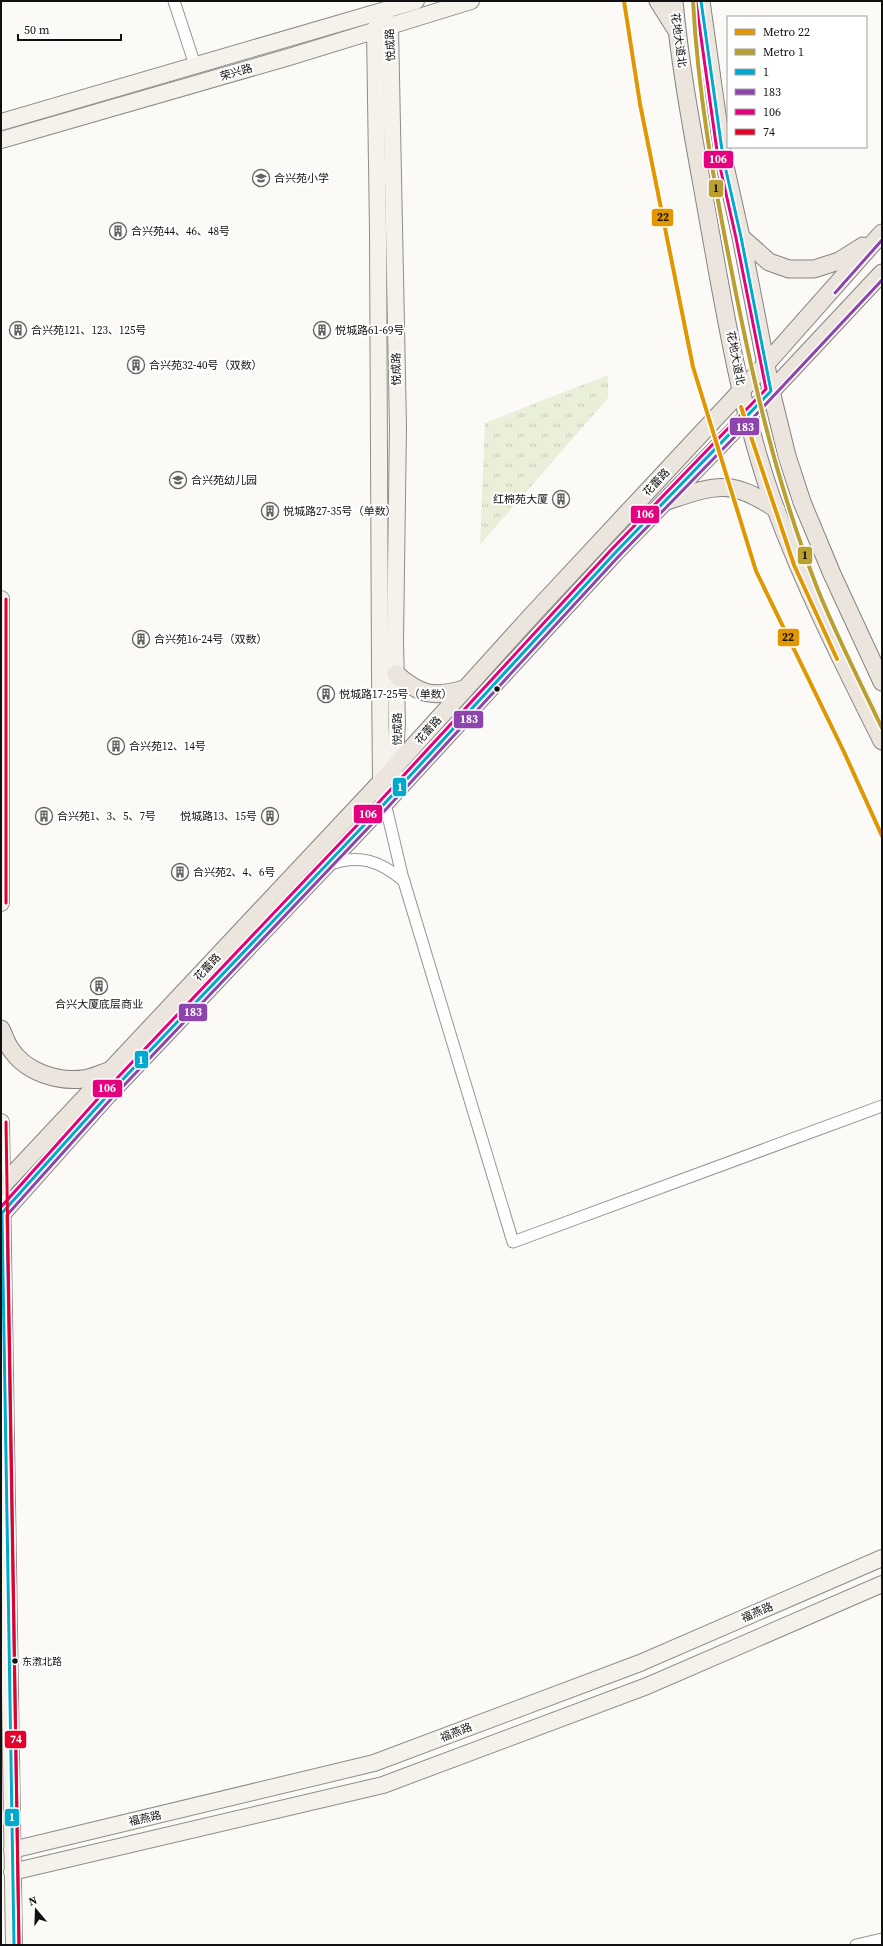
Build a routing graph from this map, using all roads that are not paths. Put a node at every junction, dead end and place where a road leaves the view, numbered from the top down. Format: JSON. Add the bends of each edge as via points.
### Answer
{"nodes":[{"id":1,"x":174,"y":1,"type":"edge"},
{"id":2,"x":416,"y":1,"type":"edge"},
{"id":3,"x":471,"y":1,"type":"edge"},
{"id":4,"x":658,"y":1,"type":"edge"},
{"id":5,"x":674,"y":1,"type":"edge"},
{"id":6,"x":701,"y":1,"type":"edge"},
{"id":7,"x":379,"y":6,"type":"edge"},
{"id":8,"x":382,"y":28,"type":"junction"},
{"id":9,"x":677,"y":33,"type":"junction"},
{"id":10,"x":195,"y":65,"type":"junction"},
{"id":11,"x":1,"y":122,"type":"edge"},
{"id":12,"x":1,"y":140,"type":"edge"},
{"id":13,"x":880,"y":235,"type":"edge"},
{"id":14,"x":741,"y":237,"type":"junction"},
{"id":15,"x":880,"y":278,"type":"edge"},
{"id":16,"x":766,"y":364,"type":"junction"},
{"id":17,"x":742,"y":389,"type":"junction"},
{"id":18,"x":771,"y":391,"type":"junction"},
{"id":19,"x":748,"y":416,"type":"junction"},
{"id":20,"x":665,"y":502,"type":"junction"},
{"id":21,"x":776,"y":508,"type":"junction"},
{"id":22,"x":1,"y":599,"type":"edge"},
{"id":23,"x":396,"y":674,"type":"junction"},
{"id":24,"x":882,"y":682,"type":"edge"},
{"id":25,"x":464,"y":689,"type":"junction"},
{"id":26,"x":882,"y":741,"type":"edge"},
{"id":27,"x":395,"y":766,"type":"junction"},
{"id":28,"x":381,"y":782,"type":"junction"},
{"id":29,"x":385,"y":803,"type":"junction"},
{"id":30,"x":324,"y":867,"type":"junction"},
{"id":31,"x":404,"y":881,"type":"junction"},
{"id":32,"x":1,"y":903,"type":"edge"},
{"id":33,"x":1,"y":1029,"type":"edge"},
{"id":34,"x":111,"y":1070,"type":"junction"},
{"id":35,"x":882,"y":1106,"type":"edge"},
{"id":36,"x":1,"y":1122,"type":"edge"},
{"id":37,"x":1,"y":1187,"type":"edge"},
{"id":38,"x":2,"y":1214,"type":"edge"},
{"id":39,"x":882,"y":1558,"type":"edge"},
{"id":40,"x":882,"y":1584,"type":"edge"},
{"id":41,"x":12,"y":1850,"type":"junction"},
{"id":42,"x":12,"y":1872,"type":"junction"},
{"id":43,"x":882,"y":1939,"type":"edge"},
{"id":44,"x":14,"y":1945,"type":"edge"},
{"id":45,"x":856,"y":1945,"type":"edge"}],
"edges":[{"from":1,"to":10,"type":"street"},
{"from":2,"to":7,"type":"street","name":"荣兴路"},
{"from":3,"to":8,"type":"street","name":"荣兴路"},
{"from":4,"to":9,"type":"main road"},
{"from":5,"to":9,"type":"main road","name":"花地大道北"},
{"from":6,"to":14,"type":"main road","via":[[723,157]]},
{"from":7,"to":8,"type":"street","name":"悦成路"},
{"from":7,"to":10,"type":"street","name":"荣兴路"},
{"from":8,"to":12,"type":"street","name":"荣兴路"},
{"from":8,"to":23,"type":"street","name":"悦成路","via":[[398,426]]},
{"from":8,"to":28,"type":"street","name":"悦成路"},
{"from":9,"to":17,"type":"main road","name":"花地大道北","via":[[715,255]]},
{"from":10,"to":11,"type":"street","name":"荣兴路"},
{"from":13,"to":14,"type":"main road","via":[[839,261],[814,269],[789,268],[769,262]]},
{"from":13,"to":16,"type":"main road","name":"花蕾路"},
{"from":14,"to":16,"type":"main road"},
{"from":15,"to":18,"type":"main road","name":"花蕾路"},
{"from":16,"to":17,"type":"main road","name":"花蕾路"},
{"from":16,"to":18,"type":"main road"},
{"from":17,"to":19,"type":"main road","name":"花地大道北"},
{"from":17,"to":25,"type":"main road","name":"花蕾路"},
{"from":18,"to":19,"type":"main road","name":"花蕾路"},
{"from":18,"to":24,"type":"main road","via":[[787,456],[802,502]]},
{"from":19,"to":20,"type":"main road","name":"花蕾路"},
{"from":19,"to":21,"type":"main road","name":"花地大道北"},
{"from":20,"to":21,"type":"main road","via":[[703,489],[726,486],[747,492]]},
{"from":20,"to":29,"type":"main road","name":"花蕾路"},
{"from":21,"to":26,"type":"main road","name":"花地大道北","via":[[837,652]]},
{"from":22,"to":32,"type":"street"},
{"from":23,"to":25,"type":"main road","via":[[407,684],[434,695]]},
{"from":23,"to":27,"type":"street","name":"悦成路"},
{"from":25,"to":27,"type":"main road","name":"花蕾路"},
{"from":27,"to":28,"type":"main road","name":"花蕾路"},
{"from":27,"to":29,"type":"street","name":"悦成路"},
{"from":28,"to":29,"type":"street","name":"悦成路"},
{"from":28,"to":34,"type":"main road","name":"花蕾路"},
{"from":29,"to":30,"type":"main road","name":"花蕾路"},
{"from":29,"to":31,"type":"street"},
{"from":30,"to":31,"type":"street","via":[[355,858],[390,869]]},
{"from":30,"to":38,"type":"main road","name":"花蕾路","via":[[107,1096]]},
{"from":31,"to":35,"type":"street","via":[[513,1242]]},
{"from":33,"to":34,"type":"main road","via":[[18,1058],[29,1067],[45,1074],[64,1080],[84,1079]]},
{"from":34,"to":37,"type":"main road","name":"花蕾路"},
{"from":36,"to":37,"type":"street"},
{"from":37,"to":38,"type":"street"},
{"from":38,"to":41,"type":"street"},
{"from":39,"to":41,"type":"street","name":"福燕路","via":[[640,1663],[374,1763]]},
{"from":40,"to":42,"type":"street","name":"福燕路","via":[[647,1686],[383,1785]]},
{"from":41,"to":42,"type":"street"},
{"from":42,"to":44,"type":"street"},
{"from":43,"to":45,"type":"street"}]}
